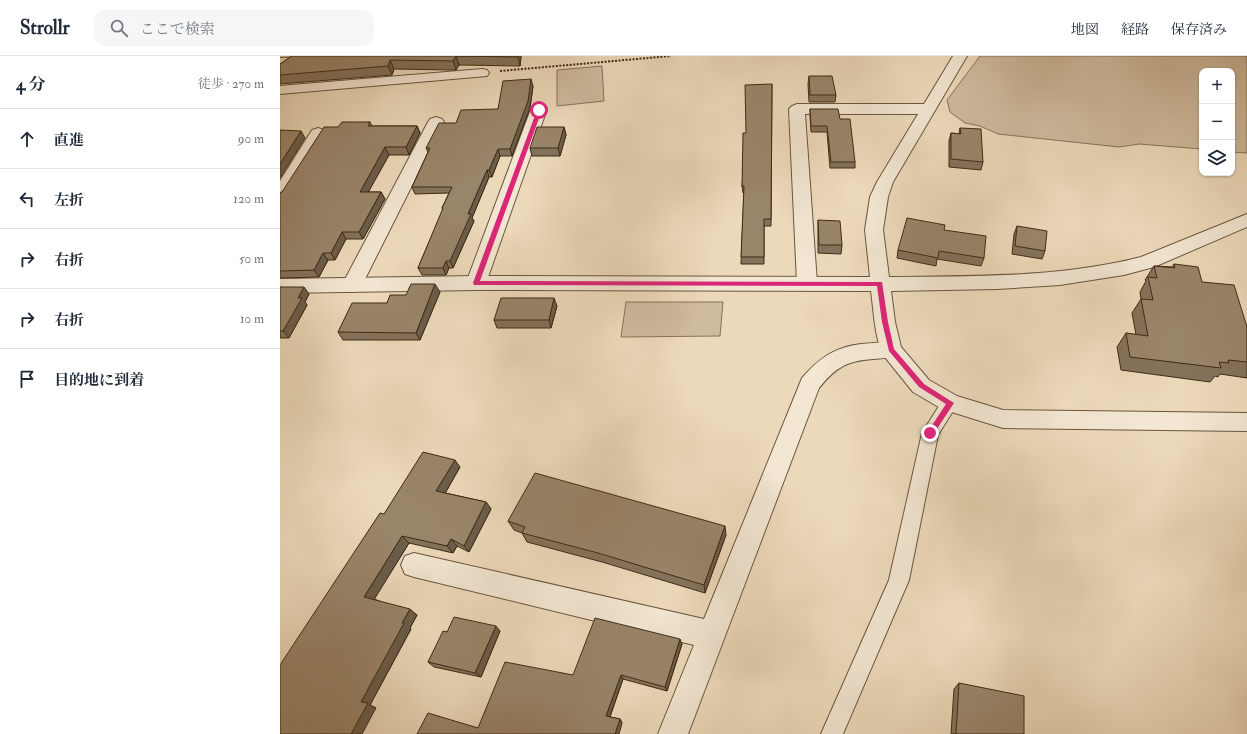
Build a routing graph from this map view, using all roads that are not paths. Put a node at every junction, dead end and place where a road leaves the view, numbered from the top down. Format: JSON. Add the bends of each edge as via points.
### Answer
{"nodes":[{"id":1,"x":960,"y":56,"type":"edge"},
{"id":2,"x":320,"y":59,"type":"edge"},
{"id":3,"x":280,"y":61,"type":"edge"},
{"id":4,"x":482,"y":72,"type":"edge"},
{"id":5,"x":280,"y":90,"type":"edge"},
{"id":6,"x":927,"y":109,"type":"junction"},
{"id":7,"x":539,"y":110,"type":"dead end"},
{"id":8,"x":436,"y":122,"type":"dead end"},
{"id":9,"x":318,"y":133,"type":"edge"},
{"id":10,"x":281,"y":192,"type":"edge"},
{"id":11,"x":1247,"y":220,"type":"edge"},
{"id":12,"x":476,"y":283,"type":"junction"},
{"id":13,"x":807,"y":283,"type":"junction"},
{"id":14,"x":880,"y":284,"type":"junction"},
{"id":15,"x":352,"y":285,"type":"junction"},
{"id":16,"x":280,"y":286,"type":"edge"},
{"id":17,"x":891,"y":350,"type":"junction"},
{"id":18,"x":950,"y":403,"type":"junction"},
{"id":19,"x":1247,"y":422,"type":"edge"},
{"id":20,"x":414,"y":565,"type":"dead end"},
{"id":21,"x":712,"y":635,"type":"junction"},
{"id":22,"x":673,"y":734,"type":"edge"},
{"id":23,"x":832,"y":734,"type":"edge"}],
"edges":[{"from":1,"to":6,"type":"street"},
{"from":2,"to":3,"type":"lane"},
{"from":4,"to":5,"type":"street"},
{"from":6,"to":13,"type":"street","via":[[798,109]]},
{"from":6,"to":14,"type":"street","via":[[879,197],[874,230]]},
{"from":7,"to":12,"type":"street"},
{"from":8,"to":15,"type":"street"},
{"from":9,"to":10,"type":"street"},
{"from":11,"to":14,"type":"street","via":[[1147,262],[1118,270],[1060,278],[998,282]]},
{"from":12,"to":13,"type":"street"},
{"from":12,"to":15,"type":"street"},
{"from":13,"to":14,"type":"street"},
{"from":14,"to":17,"type":"street"},
{"from":15,"to":16,"type":"street"},
{"from":17,"to":18,"type":"street","via":[[921,386]]},
{"from":17,"to":21,"type":"street","via":[[853,352],[842,356],[821,369],[810,384]]},
{"from":18,"to":19,"type":"street","via":[[1003,419]]},
{"from":18,"to":23,"type":"lane","via":[[930,433],[899,580]]},
{"from":20,"to":21,"type":"street"},
{"from":21,"to":22,"type":"street"}]}
